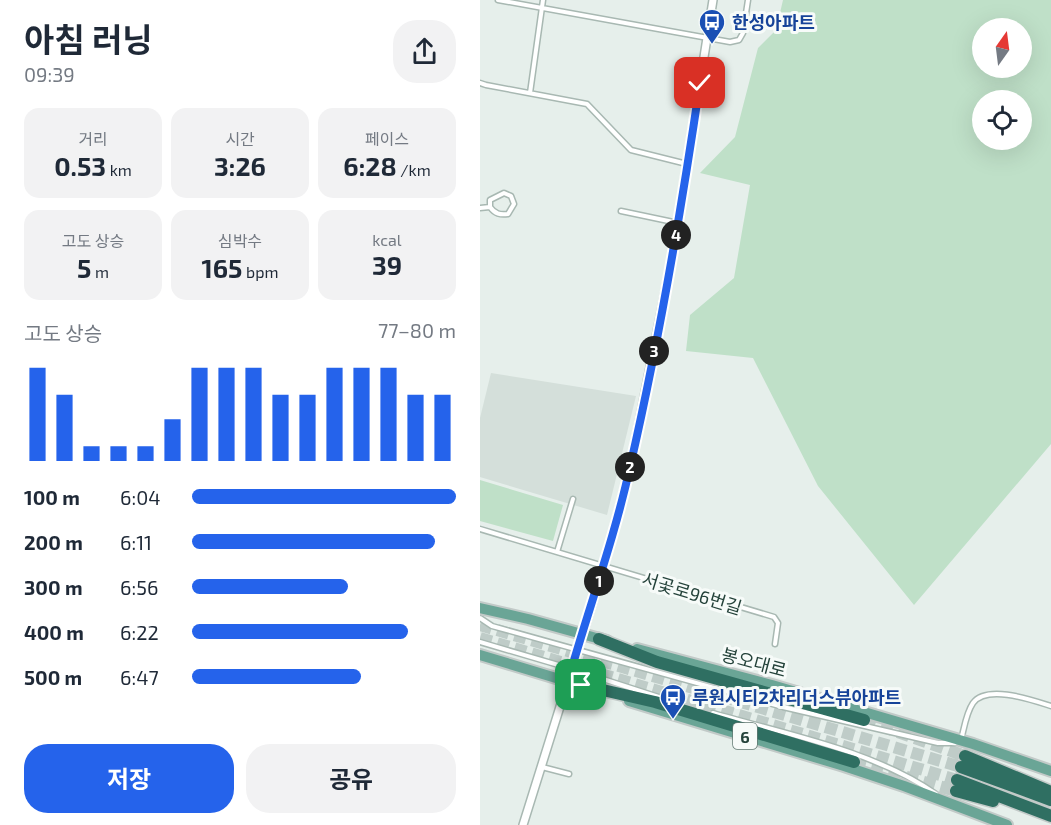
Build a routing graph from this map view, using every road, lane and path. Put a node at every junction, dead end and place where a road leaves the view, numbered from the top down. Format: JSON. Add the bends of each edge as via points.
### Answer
{"nodes":[{"id":1,"x":498,"y":0,"type":"edge"},
{"id":2,"x":543,"y":0,"type":"edge"},
{"id":3,"x":713,"y":0,"type":"edge"},
{"id":4,"x":748,"y":0,"type":"edge"},
{"id":5,"x":542,"y":8,"type":"junction"},
{"id":6,"x":707,"y":37,"type":"junction"},
{"id":7,"x":480,"y":83,"type":"edge"},
{"id":8,"x":530,"y":93,"type":"junction"},
{"id":9,"x":688,"y":164,"type":"junction"},
{"id":10,"x":490,"y":207,"type":"junction"},
{"id":11,"x":480,"y":208,"type":"edge"},
{"id":12,"x":621,"y":211,"type":"dead end"},
{"id":13,"x":678,"y":223,"type":"junction"},
{"id":14,"x":573,"y":499,"type":"dead end"},
{"id":15,"x":480,"y":529,"type":"edge"},
{"id":16,"x":556,"y":552,"type":"junction"},
{"id":17,"x":603,"y":566,"type":"junction"},
{"id":18,"x":480,"y":608,"type":"edge"},
{"id":19,"x":480,"y":618,"type":"edge"},
{"id":20,"x":581,"y":634,"type":"junction"},
{"id":21,"x":599,"y":639,"type":"junction"},
{"id":22,"x":480,"y":642,"type":"edge"},
{"id":23,"x":775,"y":644,"type":"dead end"},
{"id":24,"x":577,"y":649,"type":"junction"},
{"id":25,"x":480,"y":655,"type":"edge"},
{"id":26,"x":572,"y":669,"type":"junction"},
{"id":27,"x":568,"y":681,"type":"junction"},
{"id":28,"x":581,"y":685,"type":"junction"},
{"id":29,"x":1051,"y":706,"type":"edge"},
{"id":30,"x":864,"y":720,"type":"tunnel mouth"},
{"id":31,"x":961,"y":741,"type":"junction"},
{"id":32,"x":973,"y":744,"type":"junction"},
{"id":33,"x":854,"y":762,"type":"tunnel mouth"},
{"id":34,"x":541,"y":766,"type":"junction"},
{"id":35,"x":1051,"y":771,"type":"edge"},
{"id":36,"x":569,"y":774,"type":"dead end"},
{"id":37,"x":956,"y":786,"type":"tunnel mouth"},
{"id":38,"x":1051,"y":792,"type":"edge"},
{"id":39,"x":1051,"y":800,"type":"edge"},
{"id":40,"x":951,"y":804,"type":"junction"},
{"id":41,"x":1051,"y":816,"type":"edge"},
{"id":42,"x":523,"y":825,"type":"edge"},
{"id":43,"x":1007,"y":825,"type":"edge"}],
"edges":[{"from":1,"to":5,"type":"lane"},
{"from":2,"to":5,"type":"lane"},
{"from":3,"to":6,"type":"street"},
{"from":4,"to":6,"type":"lane","via":[[739,40]]},
{"from":5,"to":6,"type":"lane"},
{"from":5,"to":8,"type":"lane"},
{"from":6,"to":9,"type":"street"},
{"from":7,"to":8,"type":"lane"},
{"from":8,"to":9,"type":"lane","via":[[587,104],[631,150]]},
{"from":9,"to":13,"type":"street"},
{"from":10,"to":10,"type":"lane","via":[[501,215],[508,214],[514,204],[511,196],[504,193],[490,200]]},
{"from":10,"to":11,"type":"lane"},
{"from":12,"to":13,"type":"lane"},
{"from":13,"to":17,"type":"street","via":[[630,468]]},
{"from":14,"to":16,"type":"lane"},
{"from":15,"to":16,"type":"lane","name":"서곷로96번길"},
{"from":16,"to":17,"type":"lane","name":"서곷로96번길"},
{"from":17,"to":20,"type":"street"},
{"from":17,"to":23,"type":"lane","name":"서곷로96번길","via":[[774,617],[778,623]]},
{"from":18,"to":20,"type":"main road","name":"봉오대로"},
{"from":19,"to":24,"type":"lane","via":[[492,626]]},
{"from":20,"to":21,"type":"main road","name":"봉오대로"},
{"from":20,"to":24,"type":"street"},
{"from":21,"to":30,"type":"highway","via":[[657,662]]},
{"from":21,"to":31,"type":"main road","name":"봉오대로"},
{"from":22,"to":26,"type":"lane"},
{"from":24,"to":26,"type":"street"},
{"from":24,"to":32,"type":"lane","via":[[851,724],[938,743]]},
{"from":25,"to":27,"type":"main road","number":"6"},
{"from":26,"to":27,"type":"street"},
{"from":26,"to":40,"type":"lane","via":[[860,755],[932,790]]},
{"from":27,"to":28,"type":"main road","number":"6"},
{"from":27,"to":34,"type":"street"},
{"from":28,"to":33,"type":"highway","via":[[655,702]]},
{"from":28,"to":40,"type":"main road","number":"6","via":[[844,766]]},
{"from":29,"to":31,"type":"lane","via":[[1000,694],[983,695],[970,708]]},
{"from":31,"to":32,"type":"main road","name":"봉오대로"},
{"from":32,"to":35,"type":"main road","name":"봉오대로"},
{"from":34,"to":36,"type":"lane"},
{"from":34,"to":42,"type":"street"},
{"from":37,"to":41,"type":"highway"},
{"from":38,"to":39,"type":"highway","via":[[963,762]]},
{"from":40,"to":43,"type":"main road","number":"6"}]}
